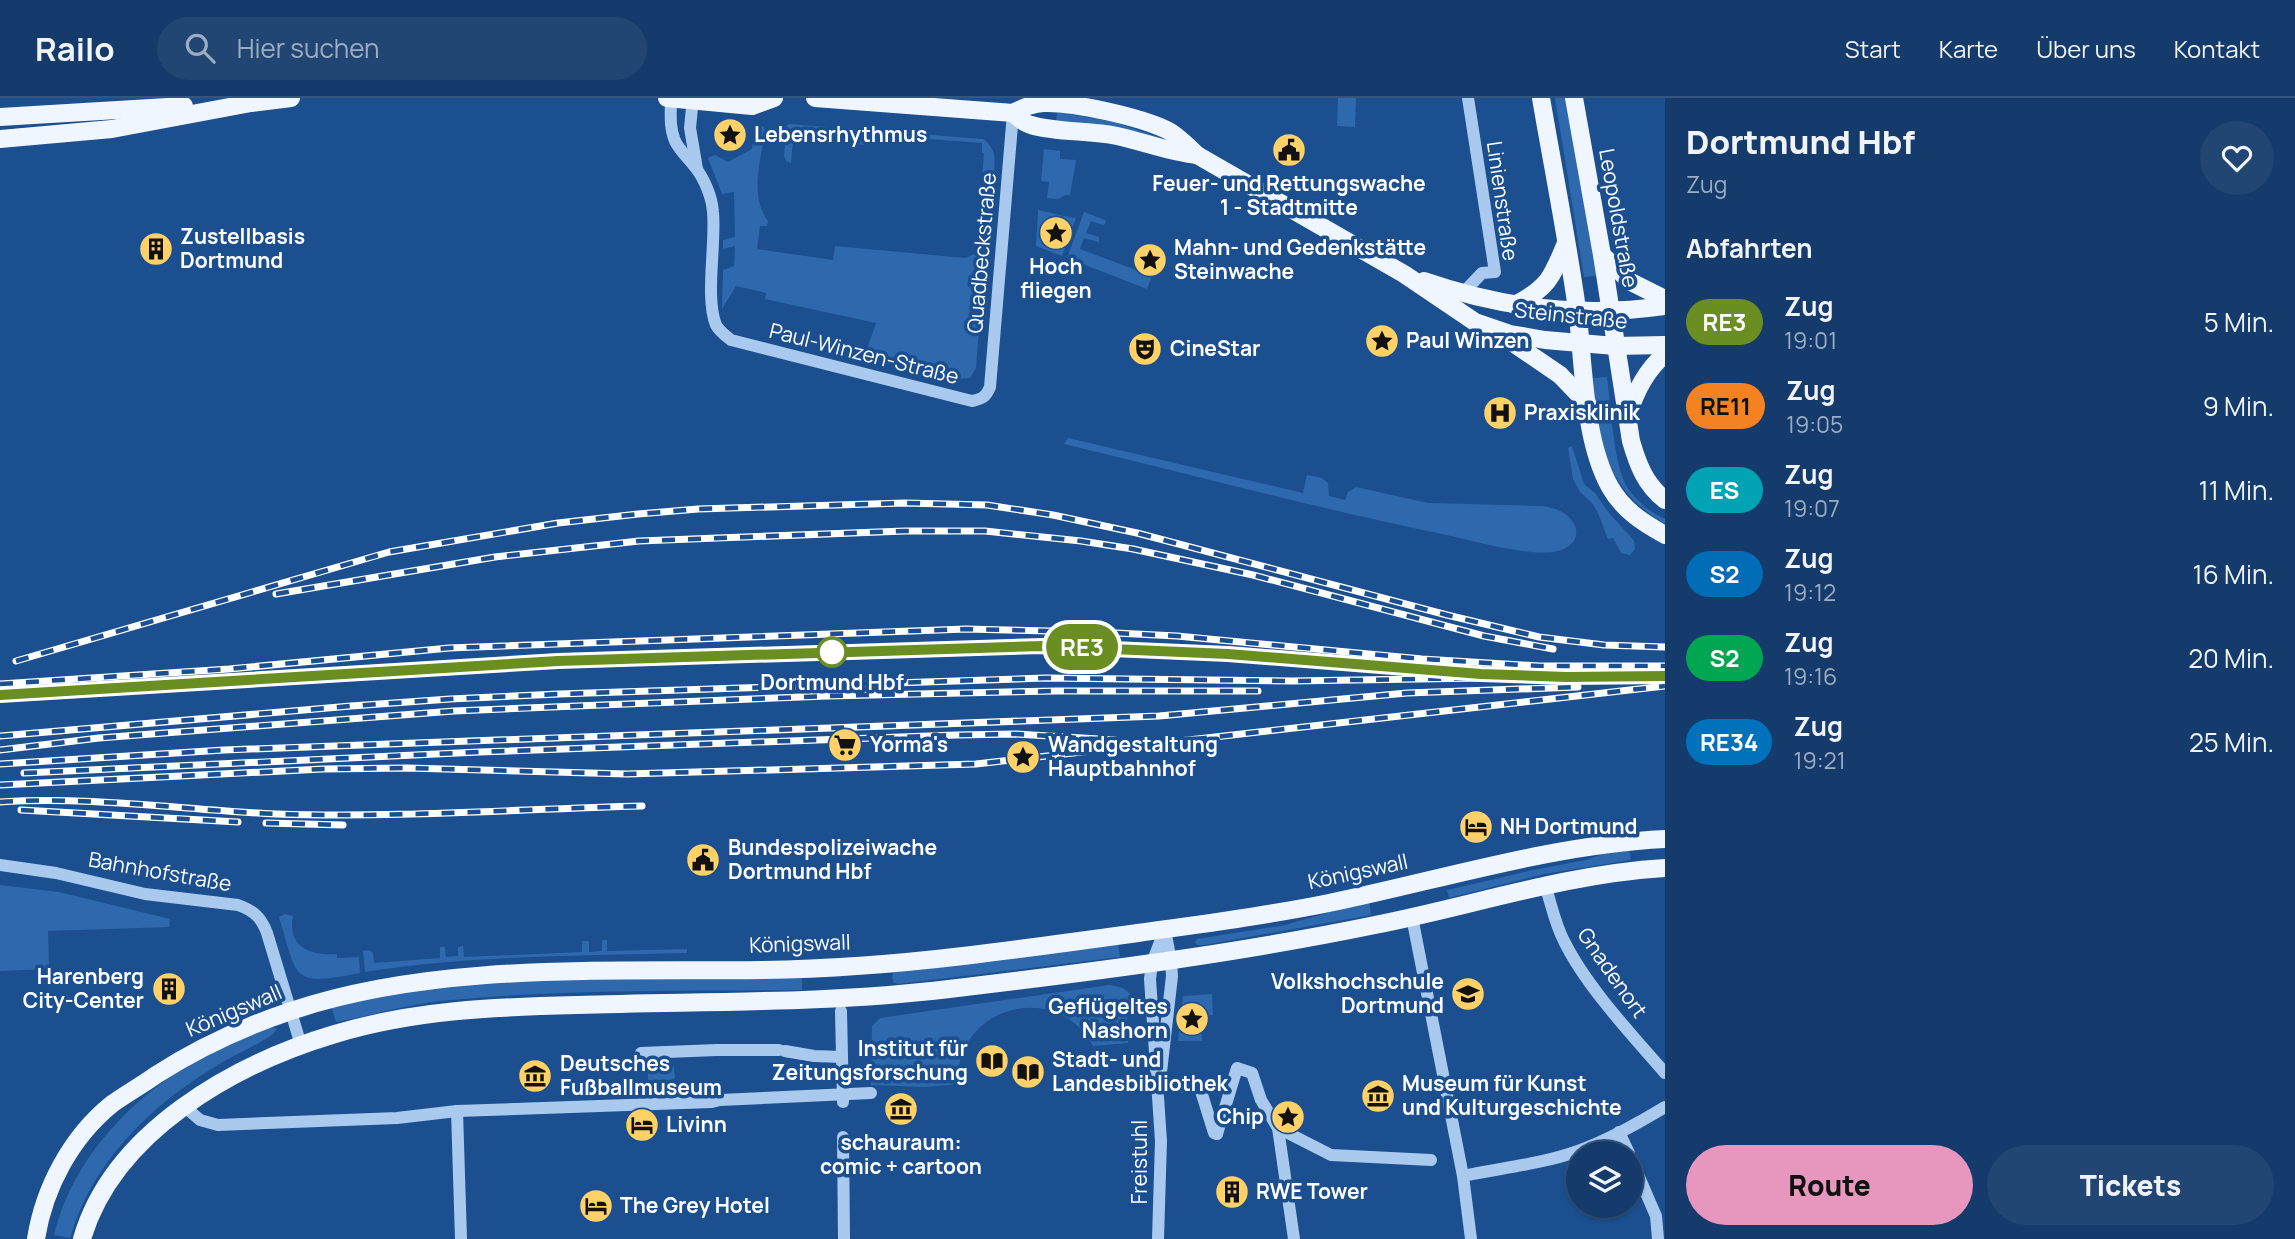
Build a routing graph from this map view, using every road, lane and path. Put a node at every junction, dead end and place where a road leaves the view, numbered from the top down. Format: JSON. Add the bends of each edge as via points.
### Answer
{"nodes":[{"id":1,"x":291,"y":98,"type":"edge"},
{"id":2,"x":670,"y":98,"type":"edge"},
{"id":3,"x":774,"y":98,"type":"edge"},
{"id":4,"x":815,"y":98,"type":"edge"},
{"id":5,"x":1468,"y":98,"type":"edge"},
{"id":6,"x":1541,"y":98,"type":"edge"},
{"id":7,"x":1574,"y":98,"type":"edge"},
{"id":8,"x":693,"y":100,"type":"edge"},
{"id":9,"x":251,"y":103,"type":"junction"},
{"id":10,"x":1013,"y":113,"type":"junction"},
{"id":11,"x":0,"y":117,"type":"edge"},
{"id":12,"x":0,"y":139,"type":"edge"},
{"id":13,"x":1197,"y":155,"type":"junction"},
{"id":14,"x":697,"y":169,"type":"junction"},
{"id":15,"x":1566,"y":243,"type":"junction"},
{"id":16,"x":1602,"y":255,"type":"junction"},
{"id":17,"x":1404,"y":274,"type":"junction"},
{"id":18,"x":1462,"y":294,"type":"junction"},
{"id":19,"x":1665,"y":299,"type":"edge"},
{"id":20,"x":1515,"y":305,"type":"junction"},
{"id":21,"x":1665,"y":306,"type":"edge"},
{"id":22,"x":1577,"y":312,"type":"junction"},
{"id":23,"x":1611,"y":312,"type":"junction"},
{"id":24,"x":1492,"y":328,"type":"junction"},
{"id":25,"x":1580,"y":344,"type":"junction"},
{"id":26,"x":1665,"y":345,"type":"edge"},
{"id":27,"x":1615,"y":346,"type":"junction"},
{"id":28,"x":1665,"y":354,"type":"edge"},
{"id":29,"x":986,"y":396,"type":"joint"},
{"id":30,"x":1587,"y":403,"type":"junction"},
{"id":31,"x":1627,"y":416,"type":"junction"},
{"id":32,"x":1665,"y":500,"type":"edge"},
{"id":33,"x":1665,"y":535,"type":"edge"},
{"id":34,"x":1665,"y":839,"type":"edge"},
{"id":35,"x":0,"y":865,"type":"edge"},
{"id":36,"x":1665,"y":868,"type":"edge"},
{"id":37,"x":1433,"y":879,"type":"junction"},
{"id":38,"x":1545,"y":885,"type":"junction"},
{"id":39,"x":1412,"y":917,"type":"junction"},
{"id":40,"x":1165,"y":929,"type":"junction"},
{"id":41,"x":1171,"y":961,"type":"junction"},
{"id":42,"x":1152,"y":963,"type":"junction"},
{"id":43,"x":290,"y":1011,"type":"junction"},
{"id":44,"x":841,"y":1016,"type":"dead end"},
{"id":45,"x":301,"y":1045,"type":"junction"},
{"id":46,"x":641,"y":1053,"type":"dead end"},
{"id":47,"x":842,"y":1056,"type":"junction"},
{"id":48,"x":1665,"y":1073,"type":"edge"},
{"id":49,"x":1158,"y":1086,"type":"junction"},
{"id":50,"x":1179,"y":1086,"type":"dead end"},
{"id":51,"x":871,"y":1093,"type":"dead end"},
{"id":52,"x":843,"y":1098,"type":"junction"},
{"id":53,"x":184,"y":1106,"type":"junction"},
{"id":54,"x":1665,"y":1107,"type":"edge"},
{"id":55,"x":457,"y":1111,"type":"junction"},
{"id":56,"x":1278,"y":1128,"type":"junction"},
{"id":57,"x":1619,"y":1132,"type":"junction"},
{"id":58,"x":843,"y":1137,"type":"dead end"},
{"id":59,"x":1623,"y":1141,"type":"edge"},
{"id":60,"x":1431,"y":1160,"type":"dead end"},
{"id":61,"x":1463,"y":1176,"type":"junction"},
{"id":62,"x":1643,"y":1186,"type":"edge"},
{"id":63,"x":36,"y":1239,"type":"edge"},
{"id":64,"x":82,"y":1239,"type":"edge"},
{"id":65,"x":461,"y":1239,"type":"edge"},
{"id":66,"x":844,"y":1239,"type":"edge"},
{"id":67,"x":1158,"y":1239,"type":"edge"},
{"id":68,"x":1294,"y":1239,"type":"edge"},
{"id":69,"x":1471,"y":1239,"type":"edge"},
{"id":70,"x":1658,"y":1239,"type":"edge"}],
"edges":[{"from":1,"to":9,"type":"main road"},
{"from":2,"to":8,"type":"main road"},
{"from":2,"to":14,"type":"street","via":[[675,140]]},
{"from":3,"to":8,"type":"main road","via":[[752,106]]},
{"from":4,"to":10,"type":"main road","name":"Steinstraße"},
{"from":5,"to":18,"type":"street","name":"Linienstraße","via":[[1496,272],[1482,273]]},
{"from":6,"to":15,"type":"main road"},
{"from":7,"to":16,"type":"main road","name":"Leopoldstraße"},
{"from":8,"to":14,"type":"street","via":[[691,135]]},
{"from":9,"to":11,"type":"main road"},
{"from":9,"to":12,"type":"main road","via":[[112,129]]},
{"from":10,"to":13,"type":"main road","name":"Steinstraße","via":[[1024,123],[1041,127],[1117,136]]},
{"from":10,"to":13,"type":"main road","name":"Steinstraße","via":[[1043,103],[1108,112],[1168,131]]},
{"from":10,"to":29,"type":"street","name":"Quadbeckstraße"},
{"from":13,"to":17,"type":"main road","name":"Steinstraße"},
{"from":14,"to":29,"type":"street","name":"Paul-Winzen-Straße","via":[[713,208],[711,306],[717,328],[731,340],[972,401]]},
{"from":15,"to":20,"type":"main road","via":[[1544,287]]},
{"from":15,"to":22,"type":"main road"},
{"from":16,"to":19,"type":"main road","via":[[1631,282]]},
{"from":16,"to":23,"type":"main road","name":"Leopoldstraße"},
{"from":17,"to":18,"type":"main road","name":"Steinstraße"},
{"from":17,"to":24,"type":"main road","name":"Steinstraße","via":[[1462,315]]},
{"from":18,"to":20,"type":"main road","name":"Steinstraße"},
{"from":20,"to":22,"type":"main road","name":"Steinstraße"},
{"from":21,"to":23,"type":"main road","name":"Steinstraße"},
{"from":22,"to":23,"type":"main road","name":"Steinstraße"},
{"from":22,"to":25,"type":"main road"},
{"from":23,"to":27,"type":"main road","name":"Leopoldstraße"},
{"from":24,"to":25,"type":"main road","name":"Steinstraße"},
{"from":24,"to":30,"type":"main road","via":[[1560,375]]},
{"from":25,"to":27,"type":"main road","name":"Steinstraße"},
{"from":25,"to":30,"type":"main road"},
{"from":26,"to":27,"type":"main road","name":"Steinstraße"},
{"from":27,"to":31,"type":"main road","name":"Leopoldstraße"},
{"from":28,"to":31,"type":"main road","via":[[1643,380]]},
{"from":30,"to":33,"type":"main road","via":[[1594,446],[1611,489],[1628,511]]},
{"from":31,"to":32,"type":"main road","name":"Leopoldstraße","via":[[1641,471],[1653,491]]},
{"from":34,"to":37,"type":"main road","name":"Königswall","via":[[1549,852]]},
{"from":35,"to":43,"type":"street","name":"Bahnhofstraße","via":[[252,910],[267,933]]},
{"from":36,"to":38,"type":"main road"},
{"from":37,"to":39,"type":"main road"},
{"from":37,"to":40,"type":"main road","name":"Königswall","via":[[1322,904]]},
{"from":38,"to":39,"type":"main road"},
{"from":38,"to":48,"type":"street","name":"Gnadenort","via":[[1563,940],[1623,1025]]},
{"from":39,"to":41,"type":"main road"},
{"from":39,"to":61,"type":"street"},
{"from":40,"to":41,"type":"street","name":"Freistuhl"},
{"from":40,"to":42,"type":"street","name":"Freistuhl"},
{"from":40,"to":43,"type":"main road","name":"Königswall","via":[[892,963],[473,976],[362,992]]},
{"from":41,"to":42,"type":"main road"},
{"from":41,"to":49,"type":"street","name":"Freistuhl"},
{"from":42,"to":45,"type":"main road","via":[[852,998],[430,1013],[367,1025]]},
{"from":42,"to":49,"type":"street","name":"Freistuhl","via":[[1150,1001]]},
{"from":43,"to":45,"type":"street","name":"Bahnhofstraße"},
{"from":43,"to":63,"type":"main road","name":"Königswall","via":[[232,1033],[180,1060],[113,1104],[82,1135],[65,1161],[45,1199]]},
{"from":44,"to":47,"type":"street"},
{"from":45,"to":53,"type":"main road"},
{"from":46,"to":47,"type":"street","via":[[782,1051]]},
{"from":47,"to":52,"type":"street"},
{"from":49,"to":67,"type":"street","name":"Freistuhl"},
{"from":50,"to":56,"type":"street","via":[[1200,1088],[1217,1134],[1237,1068],[1252,1073]]},
{"from":51,"to":52,"type":"street"},
{"from":52,"to":55,"type":"street"},
{"from":53,"to":55,"type":"street","via":[[200,1120],[218,1125]]},
{"from":53,"to":64,"type":"main road","via":[[147,1136],[113,1175]]},
{"from":54,"to":57,"type":"street"},
{"from":55,"to":65,"type":"street"},
{"from":56,"to":60,"type":"street","via":[[1331,1155]]},
{"from":56,"to":68,"type":"street"},
{"from":57,"to":59,"type":"street"},
{"from":57,"to":61,"type":"street","via":[[1554,1158]]},
{"from":58,"to":66,"type":"street"},
{"from":61,"to":69,"type":"street"},
{"from":62,"to":70,"type":"street","via":[[1656,1216]]}]}
